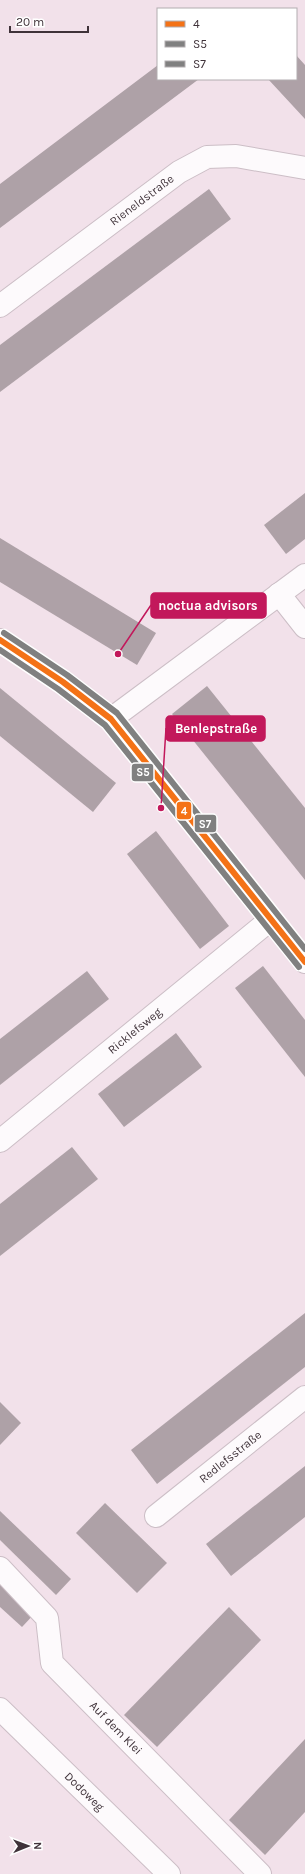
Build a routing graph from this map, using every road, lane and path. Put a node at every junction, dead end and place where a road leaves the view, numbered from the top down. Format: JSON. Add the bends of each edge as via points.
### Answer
{"nodes":[{"id":1,"x":305,"y":168,"type":"edge"},
{"id":2,"x":0,"y":306,"type":"edge"},
{"id":3,"x":305,"y":575,"type":"edge"},
{"id":4,"x":279,"y":594,"type":"junction"},
{"id":5,"x":305,"y":627,"type":"edge"},
{"id":6,"x":0,"y":640,"type":"edge"},
{"id":7,"x":111,"y":718,"type":"junction"},
{"id":8,"x":270,"y":920,"type":"junction"},
{"id":9,"x":305,"y":962,"type":"edge"},
{"id":10,"x":0,"y":1141,"type":"edge"},
{"id":11,"x":305,"y":1397,"type":"edge"},
{"id":12,"x":156,"y":1516,"type":"dead end"},
{"id":13,"x":0,"y":1568,"type":"edge"},
{"id":14,"x":0,"y":1709,"type":"edge"},
{"id":15,"x":169,"y":1874,"type":"edge"},
{"id":16,"x":260,"y":1874,"type":"edge"}],
"edges":[{"from":1,"to":2,"type":"street","name":"Rieneldstraße","via":[[236,156],[207,157],[179,172]]},
{"from":3,"to":4,"type":"street"},
{"from":4,"to":5,"type":"street"},
{"from":4,"to":7,"type":"street"},
{"from":6,"to":7,"type":"street"},
{"from":7,"to":8,"type":"street"},
{"from":8,"to":9,"type":"street"},
{"from":8,"to":10,"type":"street","name":"Ricklefsweg"},
{"from":11,"to":12,"type":"street","name":"Redlefsstraße"},
{"from":13,"to":16,"type":"street","name":"Auf dem Klei","via":[[47,1618],[52,1663]]},
{"from":14,"to":15,"type":"street","name":"Dodoweg"}]}
